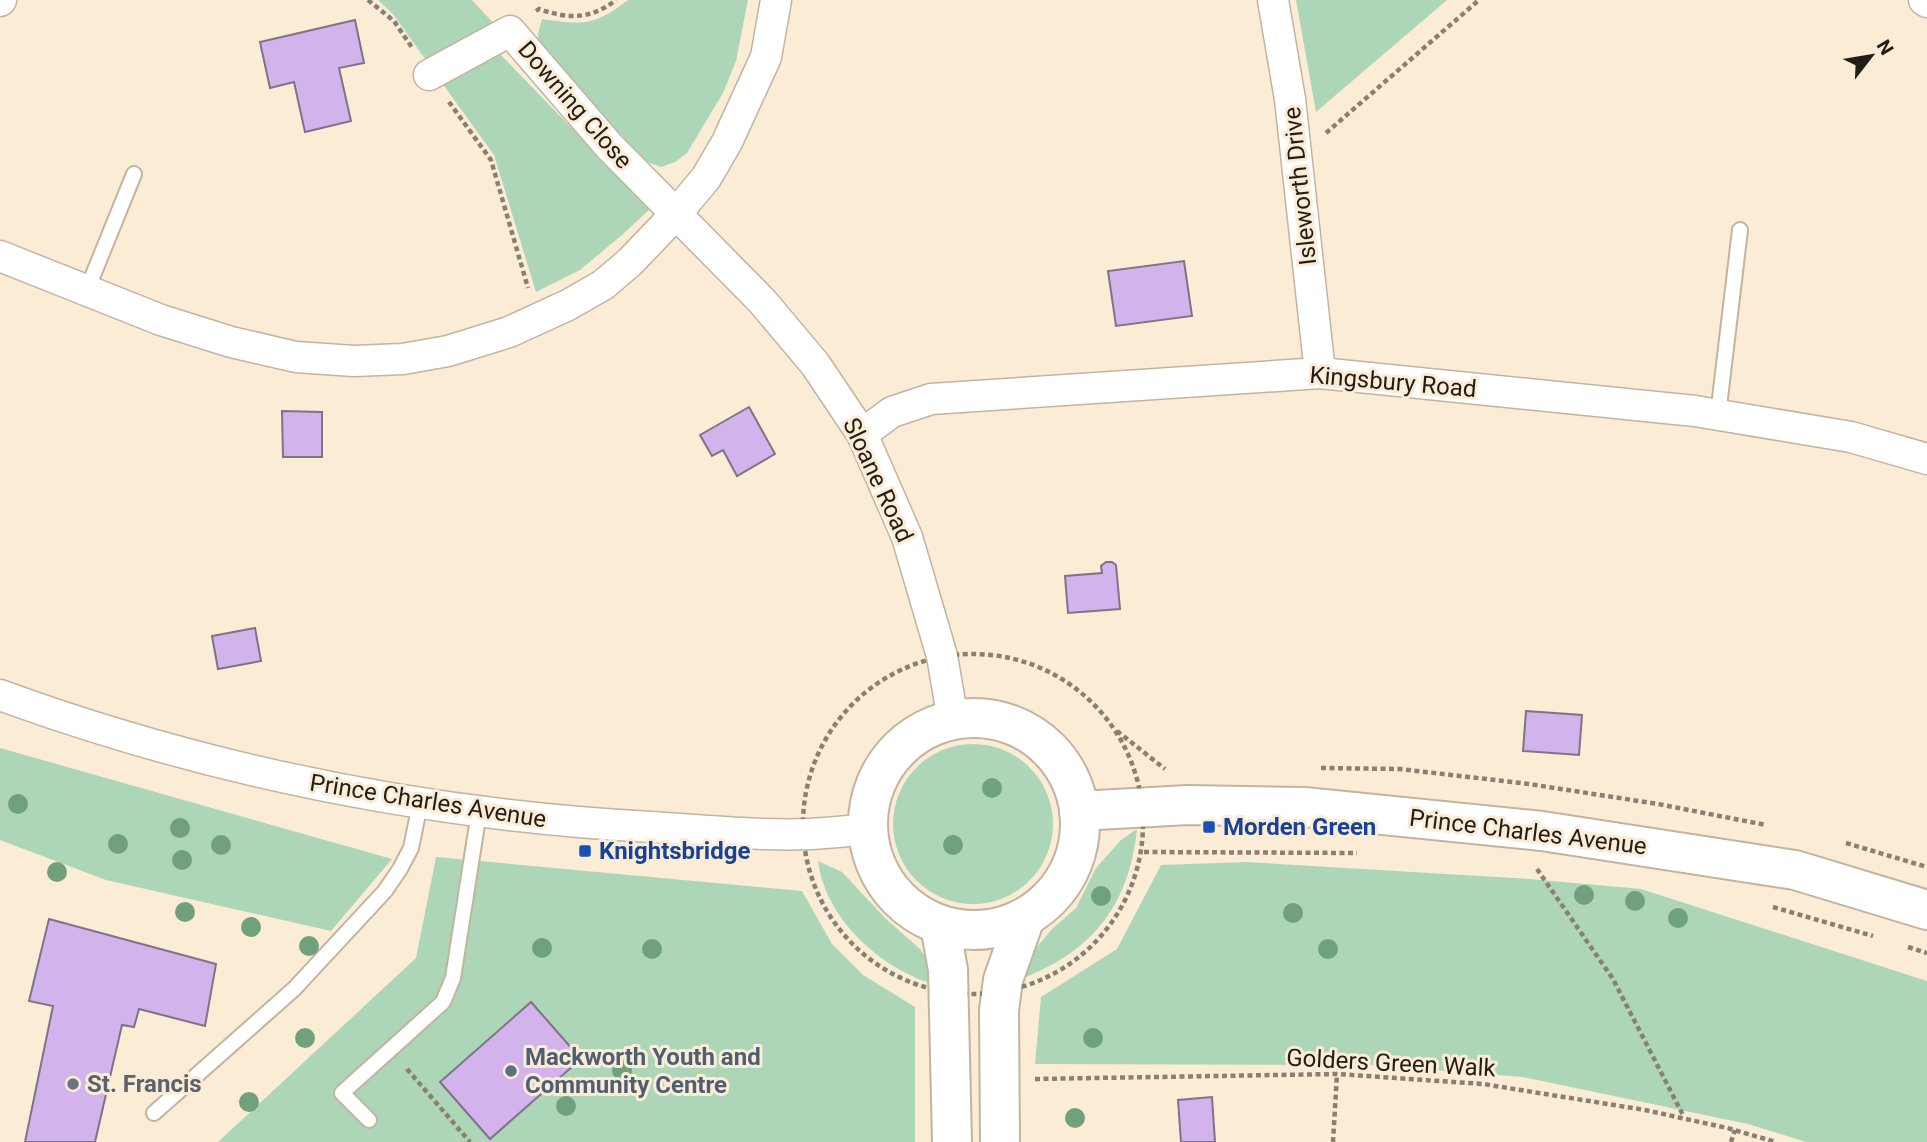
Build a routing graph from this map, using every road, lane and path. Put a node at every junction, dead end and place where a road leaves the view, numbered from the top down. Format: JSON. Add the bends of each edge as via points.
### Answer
{"nodes":[{"id":1,"x":368,"y":0,"type":"edge"},
{"id":2,"x":615,"y":0,"type":"edge"},
{"id":3,"x":776,"y":0,"type":"edge"},
{"id":4,"x":1273,"y":0,"type":"edge"},
{"id":5,"x":1479,"y":0,"type":"edge"},
{"id":6,"x":510,"y":31,"type":"junction"},
{"id":7,"x":429,"y":75,"type":"junction"},
{"id":8,"x":1297,"y":159,"type":"junction"},
{"id":9,"x":134,"y":174,"type":"dead end"},
{"id":10,"x":675,"y":215,"type":"junction"},
{"id":11,"x":1740,"y":230,"type":"dead end"},
{"id":12,"x":0,"y":256,"type":"edge"},
{"id":13,"x":87,"y":290,"type":"junction"},
{"id":14,"x":537,"y":319,"type":"junction"},
{"id":15,"x":1320,"y":373,"type":"junction"},
{"id":16,"x":1718,"y":415,"type":"junction"},
{"id":17,"x":862,"y":433,"type":"junction"},
{"id":18,"x":1927,"y":459,"type":"edge"},
{"id":19,"x":942,"y":656,"type":"junction"},
{"id":20,"x":0,"y":695,"type":"edge"},
{"id":21,"x":953,"y":720,"type":"junction"},
{"id":22,"x":420,"y":804,"type":"junction"},
{"id":23,"x":1143,"y":808,"type":"junction"},
{"id":24,"x":1079,"y":811,"type":"junction"},
{"id":25,"x":480,"y":812,"type":"junction"},
{"id":26,"x":868,"y":829,"type":"junction"},
{"id":27,"x":805,"y":834,"type":"junction"},
{"id":28,"x":1144,"y":852,"type":"junction"},
{"id":29,"x":1359,"y":853,"type":"dead end"},
{"id":30,"x":1543,"y":866,"type":"dead end"},
{"id":31,"x":1770,"y":906,"type":"dead end"},
{"id":32,"x":1927,"y":910,"type":"edge"},
{"id":33,"x":1024,"y":918,"type":"junction"},
{"id":34,"x":940,"y":925,"type":"junction"},
{"id":35,"x":1880,"y":938,"type":"dead end"},
{"id":36,"x":1904,"y":945,"type":"dead end"},
{"id":37,"x":1927,"y":953,"type":"edge"},
{"id":38,"x":1002,"y":990,"type":"junction"},
{"id":39,"x":949,"y":991,"type":"junction"},
{"id":40,"x":390,"y":1050,"type":"junction"},
{"id":41,"x":1337,"y":1074,"type":"junction"},
{"id":42,"x":999,"y":1082,"type":"junction"},
{"id":43,"x":154,"y":1113,"type":"dead end"},
{"id":44,"x":1684,"y":1118,"type":"junction"},
{"id":45,"x":369,"y":1120,"type":"dead end"},
{"id":46,"x":1734,"y":1130,"type":"junction"},
{"id":47,"x":470,"y":1142,"type":"edge"},
{"id":48,"x":951,"y":1142,"type":"edge"},
{"id":49,"x":1000,"y":1142,"type":"edge"},
{"id":50,"x":1333,"y":1142,"type":"edge"},
{"id":51,"x":1731,"y":1142,"type":"edge"},
{"id":52,"x":1776,"y":1142,"type":"edge"}],
"edges":[{"from":1,"to":7,"type":"path","via":[[394,21]]},
{"from":2,"to":6,"type":"path","via":[[577,18],[539,9]]},
{"from":3,"to":10,"type":"street","via":[[765,57],[727,142],[706,178]]},
{"from":4,"to":8,"type":"street","name":"Isleworth Drive"},
{"from":5,"to":8,"type":"path"},
{"from":6,"to":7,"type":"street","name":"Downing Close"},
{"from":6,"to":10,"type":"street","name":"Downing Close"},
{"from":7,"to":14,"type":"path","via":[[491,160]]},
{"from":8,"to":15,"type":"street","name":"Isleworth Drive"},
{"from":9,"to":13,"type":"lane"},
{"from":10,"to":14,"type":"street","via":[[603,285]]},
{"from":10,"to":17,"type":"street","name":"Sloane Road","via":[[762,301],[815,363]]},
{"from":11,"to":16,"type":"lane"},
{"from":12,"to":13,"type":"street"},
{"from":13,"to":14,"type":"street","via":[[231,342],[296,357],[343,361],[403,359],[448,351]]},
{"from":15,"to":16,"type":"street","name":"Kingsbury Road"},
{"from":15,"to":17,"type":"street","name":"Kingsbury Road","via":[[931,399],[892,412]]},
{"from":16,"to":18,"type":"street","name":"Kingsbury Road","via":[[1851,437]]},
{"from":17,"to":19,"type":"street","name":"Sloane Road","via":[[907,537]]},
{"from":19,"to":21,"type":"street","name":"Sloane Road"},
{"from":19,"to":23,"type":"path","via":[[979,653],[1031,667],[1087,698],[1114,728],[1135,765]]},
{"from":19,"to":27,"type":"path","via":[[898,670],[847,708],[823,746],[809,782]]},
{"from":20,"to":22,"type":"street","name":"Prince Charles Avenue","via":[[156,746]]},
{"from":21,"to":24,"type":"street","via":[[988,719],[1036,738],[1070,778]]},
{"from":21,"to":26,"type":"street","via":[[918,734],[890,759],[873,792]]},
{"from":22,"to":25,"type":"street","name":"Prince Charles Avenue"},
{"from":22,"to":43,"type":"lane","via":[[411,848],[385,891],[294,989]]},
{"from":23,"to":24,"type":"street","name":"Prince Charles Avenue"},
{"from":23,"to":28,"type":"path"},
{"from":23,"to":32,"type":"street","name":"Prince Charles Avenue","via":[[1304,807],[1542,831],[1795,870]]},
{"from":24,"to":33,"type":"street","via":[[1080,832],[1068,873],[1057,891]]},
{"from":25,"to":27,"type":"street","name":"Prince Charles Avenue","via":[[560,822]]},
{"from":25,"to":40,"type":"lane","via":[[453,978],[443,1002]]},
{"from":26,"to":27,"type":"street","name":"Prince Charles Avenue"},
{"from":26,"to":34,"type":"street","via":[[874,860],[890,888],[912,910]]},
{"from":27,"to":39,"type":"path","via":[[813,878],[845,939],[898,981],[922,990]]},
{"from":28,"to":29,"type":"path"},
{"from":28,"to":38,"type":"path","via":[[1119,913],[1083,954],[1027,985]]},
{"from":30,"to":44,"type":"path","via":[[1534,865],[1613,979]]},
{"from":31,"to":35,"type":"path"},
{"from":33,"to":34,"type":"street","via":[[983,930]]},
{"from":33,"to":38,"type":"street"},
{"from":34,"to":39,"type":"street"},
{"from":36,"to":37,"type":"path"},
{"from":38,"to":39,"type":"path"},
{"from":38,"to":42,"type":"street"},
{"from":39,"to":48,"type":"street"},
{"from":40,"to":45,"type":"lane","via":[[342,1093]]},
{"from":40,"to":47,"type":"path"},
{"from":41,"to":42,"type":"path","name":"Golders Green Walk"},
{"from":41,"to":44,"type":"path","name":"Golders Green Walk","via":[[1483,1084]]},
{"from":41,"to":50,"type":"path"},
{"from":42,"to":49,"type":"street"},
{"from":44,"to":46,"type":"path","name":"Golders Green Walk"},
{"from":46,"to":51,"type":"path"},
{"from":46,"to":52,"type":"path","name":"Golders Green Walk"}]}
